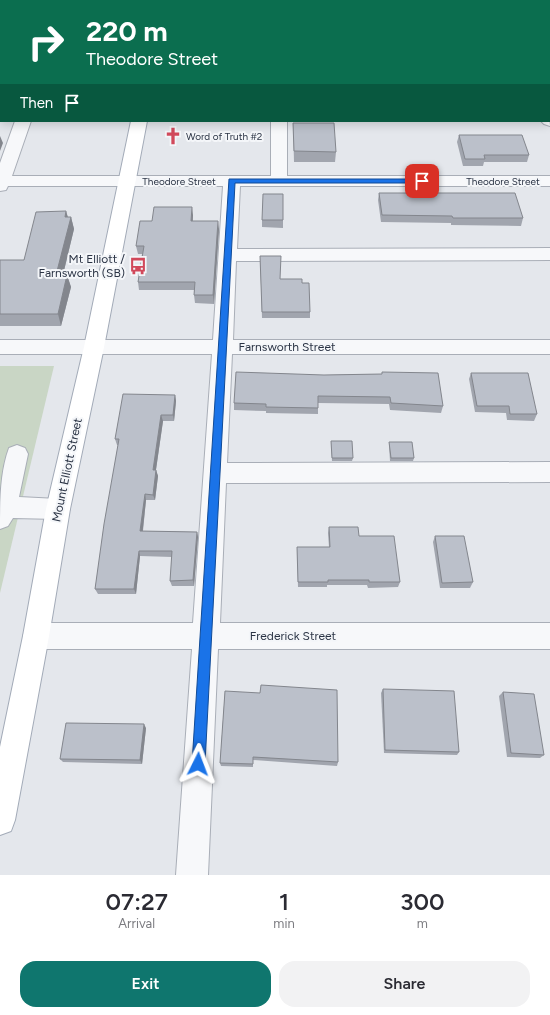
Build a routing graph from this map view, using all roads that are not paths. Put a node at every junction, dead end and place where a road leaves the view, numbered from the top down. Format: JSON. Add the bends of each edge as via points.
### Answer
{"nodes":[{"id":1,"x":23,"y":122,"type":"edge"},
{"id":2,"x":139,"y":122,"type":"edge"},
{"id":3,"x":279,"y":122,"type":"edge"},
{"id":4,"x":127,"y":181,"type":"junction"},
{"id":5,"x":232,"y":181,"type":"junction"},
{"id":6,"x":279,"y":181,"type":"junction"},
{"id":7,"x":550,"y":181,"type":"edge"},
{"id":8,"x":0,"y":183,"type":"edge"},
{"id":9,"x":550,"y":254,"type":"edge"},
{"id":10,"x":228,"y":256,"type":"junction"},
{"id":11,"x":0,"y":347,"type":"edge"},
{"id":12,"x":94,"y":347,"type":"junction"},
{"id":13,"x":222,"y":347,"type":"junction"},
{"id":14,"x":550,"y":347,"type":"edge"},
{"id":15,"x":17,"y":454,"type":"dead end"},
{"id":16,"x":550,"y":472,"type":"edge"},
{"id":17,"x":215,"y":473,"type":"junction"},
{"id":18,"x":58,"y":509,"type":"junction"},
{"id":19,"x":2,"y":512,"type":"edge"},
{"id":20,"x":36,"y":636,"type":"junction"},
{"id":21,"x":206,"y":636,"type":"junction"},
{"id":22,"x":550,"y":636,"type":"edge"},
{"id":23,"x":0,"y":820,"type":"edge"},
{"id":24,"x":192,"y":875,"type":"edge"}],
"edges":[{"from":1,"to":8,"type":"street"},
{"from":2,"to":4,"type":"main road","name":"Mount Elliott Street"},
{"from":3,"to":6,"type":"street"},
{"from":4,"to":5,"type":"street","name":"Theodore Street"},
{"from":4,"to":8,"type":"street","name":"Theodore Street"},
{"from":4,"to":12,"type":"main road","name":"Mount Elliott Street"},
{"from":5,"to":6,"type":"street","name":"Theodore Street"},
{"from":5,"to":10,"type":"street"},
{"from":6,"to":7,"type":"street","name":"Theodore Street"},
{"from":9,"to":10,"type":"street"},
{"from":10,"to":13,"type":"street"},
{"from":11,"to":12,"type":"street","name":"Farnsworth Street"},
{"from":12,"to":13,"type":"street","name":"Farnsworth Street"},
{"from":12,"to":18,"type":"main road","name":"Mount Elliott Street"},
{"from":13,"to":14,"type":"street","name":"Farnsworth Street"},
{"from":13,"to":17,"type":"street"},
{"from":15,"to":19,"type":"street"},
{"from":16,"to":17,"type":"street"},
{"from":17,"to":21,"type":"street"},
{"from":18,"to":19,"type":"street"},
{"from":18,"to":20,"type":"main road","name":"Mount Elliott Street"},
{"from":20,"to":21,"type":"street","name":"Frederick Street"},
{"from":20,"to":23,"type":"main road","name":"Mount Elliott Street"},
{"from":21,"to":22,"type":"street","name":"Frederick Street"},
{"from":21,"to":24,"type":"street"}]}
